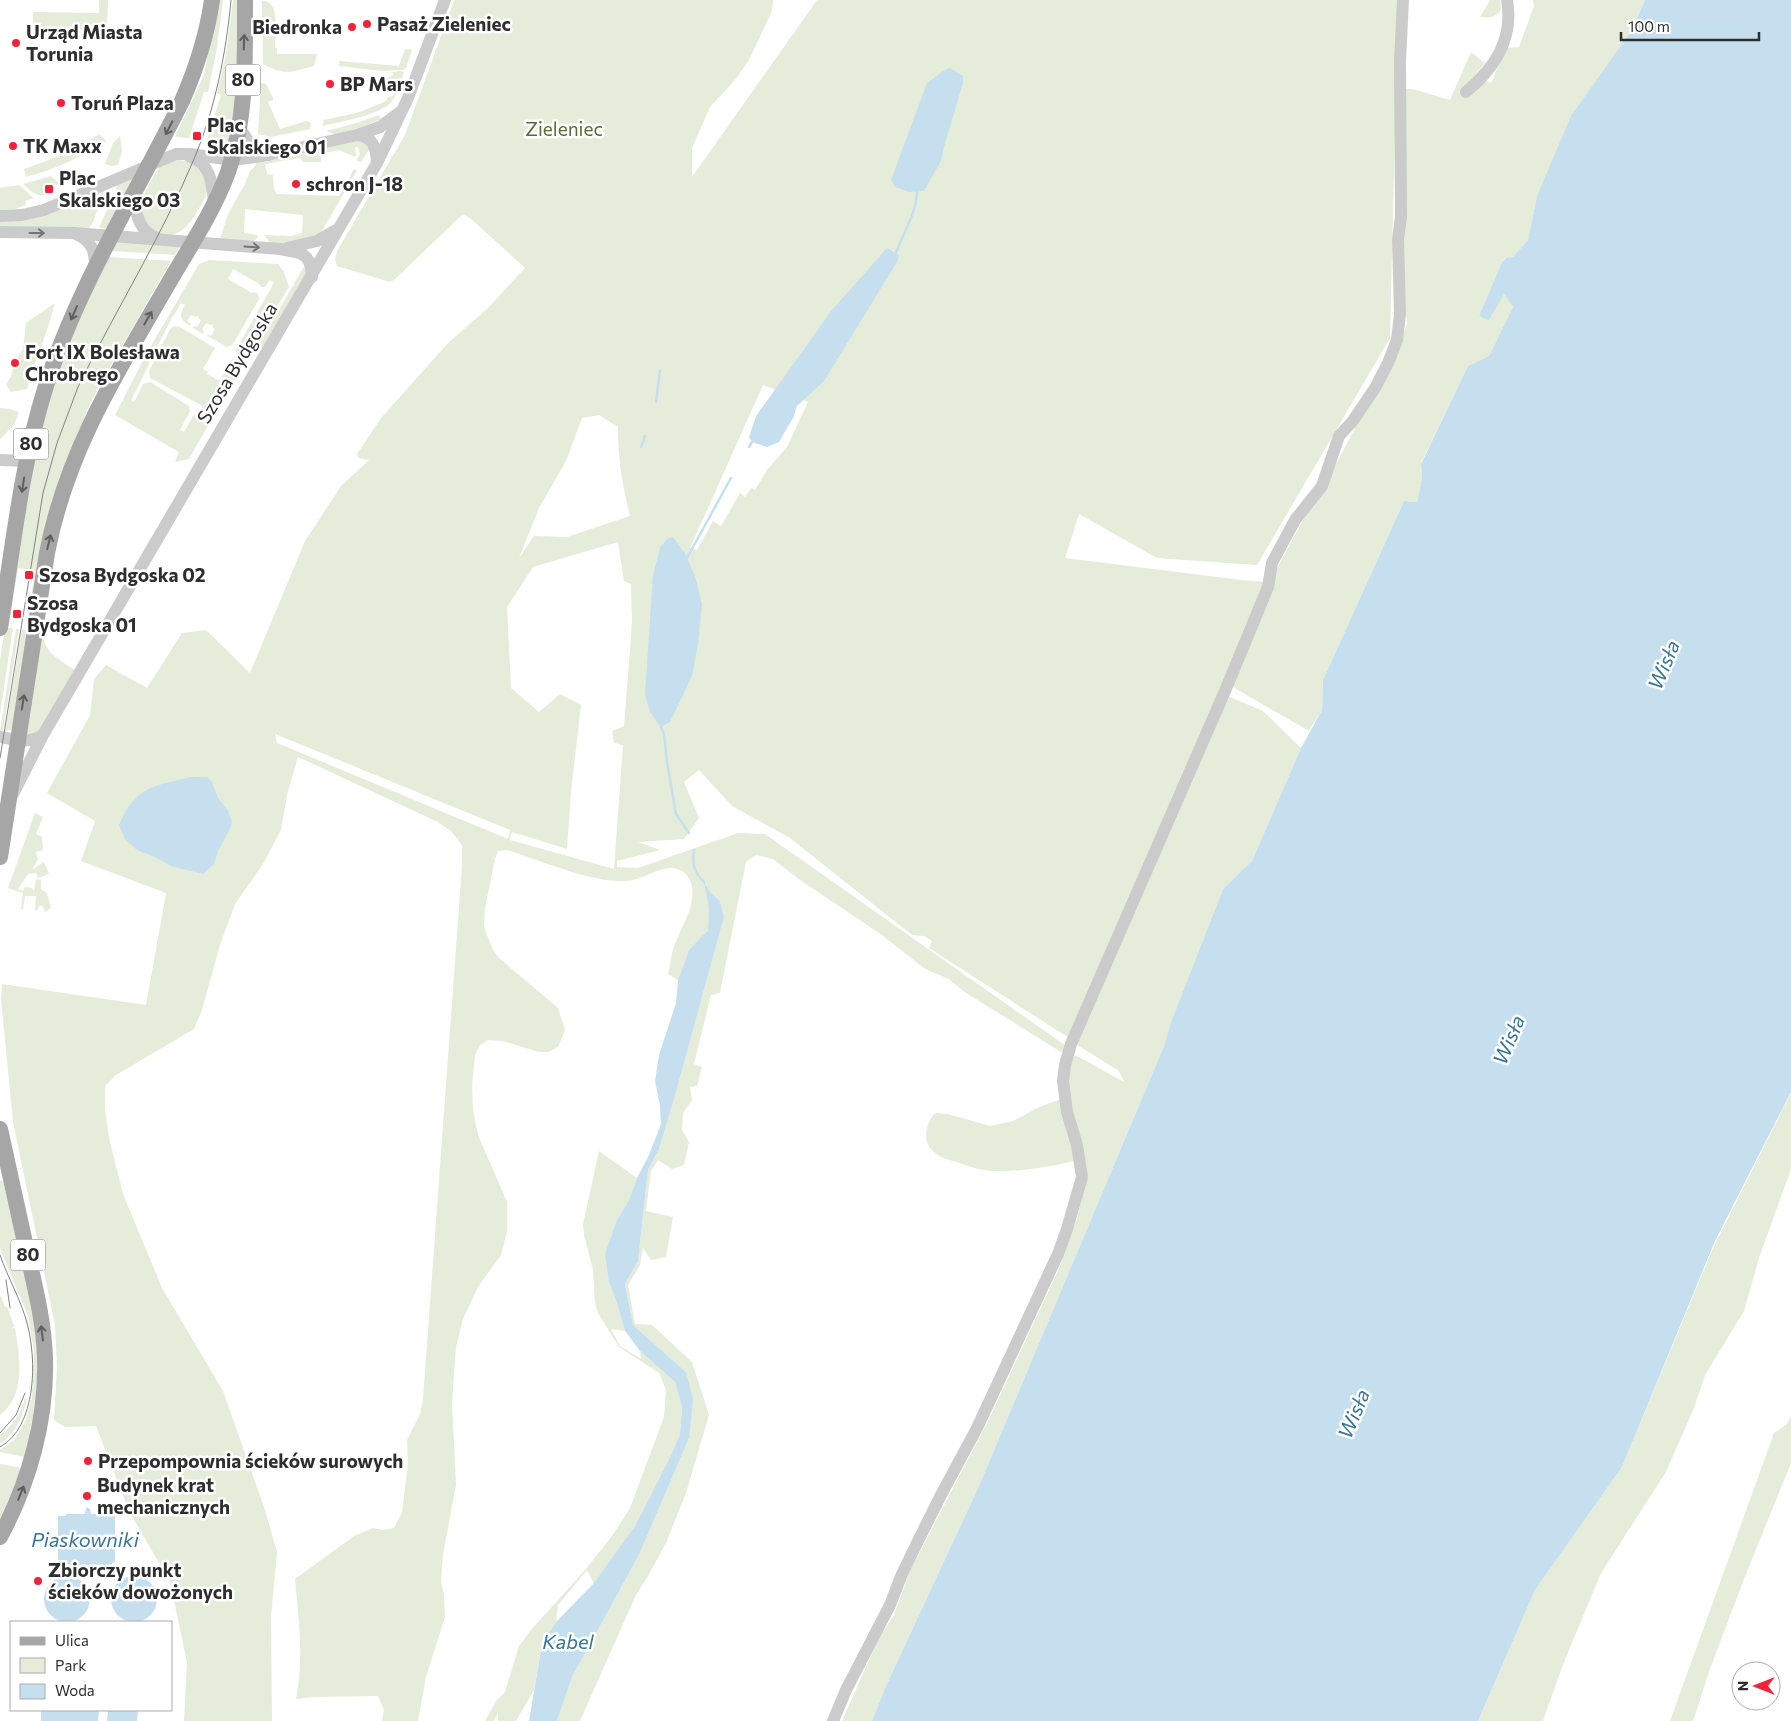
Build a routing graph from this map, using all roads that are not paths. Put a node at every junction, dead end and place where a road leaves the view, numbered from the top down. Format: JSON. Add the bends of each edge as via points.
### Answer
{"nodes":[{"id":1,"x":212,"y":0,"type":"edge"},
{"id":2,"x":245,"y":0,"type":"edge"},
{"id":3,"x":445,"y":0,"type":"edge"},
{"id":4,"x":1403,"y":0,"type":"edge"},
{"id":5,"x":1507,"y":0,"type":"edge"},
{"id":6,"x":1466,"y":92,"type":"dead end"},
{"id":7,"x":404,"y":108,"type":"junction"},
{"id":8,"x":239,"y":127,"type":"junction"},
{"id":9,"x":358,"y":135,"type":"junction"},
{"id":10,"x":182,"y":154,"type":"junction"},
{"id":11,"x":269,"y":155,"type":"junction"},
{"id":12,"x":232,"y":160,"type":"junction"},
{"id":13,"x":377,"y":163,"type":"junction"},
{"id":14,"x":150,"y":164,"type":"junction"},
{"id":15,"x":133,"y":195,"type":"junction"},
{"id":16,"x":214,"y":203,"type":"junction"},
{"id":17,"x":0,"y":216,"type":"edge"},
{"id":18,"x":340,"y":228,"type":"junction"},
{"id":19,"x":0,"y":232,"type":"edge"},
{"id":20,"x":74,"y":233,"type":"junction"},
{"id":21,"x":112,"y":236,"type":"junction"},
{"id":22,"x":162,"y":240,"type":"junction"},
{"id":23,"x":193,"y":242,"type":"junction"},
{"id":24,"x":280,"y":249,"type":"junction"},
{"id":25,"x":95,"y":269,"type":"junction"},
{"id":26,"x":312,"y":277,"type":"junction"},
{"id":27,"x":0,"y":460,"type":"edge"},
{"id":28,"x":27,"y":461,"type":"junction"},
{"id":29,"x":0,"y":628,"type":"edge"},
{"id":30,"x":43,"y":735,"type":"junction"},
{"id":31,"x":0,"y":737,"type":"edge"},
{"id":32,"x":18,"y":740,"type":"junction"},
{"id":33,"x":8,"y":803,"type":"junction"},
{"id":34,"x":0,"y":857,"type":"edge"},
{"id":35,"x":0,"y":1129,"type":"edge"},
{"id":36,"x":0,"y":1537,"type":"edge"},
{"id":37,"x":833,"y":1721,"type":"edge"}],
"edges":[{"from":1,"to":14,"type":"main road","number":"80","one_way":true,"via":[[194,75]]},
{"from":8,"to":2,"type":"main road","number":"80","one_way":true,"via":[[244,77]]},
{"from":3,"to":7,"type":"street","name":"Szosa Bydgoska"},
{"from":4,"to":37,"type":"street","via":[[1398,340],[1375,388],[1336,440],[1322,486],[1295,520],[1272,563],[1268,587],[1225,691],[1071,1044],[1063,1081],[1082,1176],[1067,1229],[978,1428],[929,1518]]},
{"from":5,"to":6,"type":"street","via":[[1508,18],[1500,53],[1491,68]]},
{"from":7,"to":9,"type":"street","via":[[389,122]]},
{"from":7,"to":13,"type":"street","name":"Szosa Bydgoska"},
{"from":8,"to":11,"type":"street","via":[[251,145]]},
{"from":8,"to":12,"type":"main road","number":"80"},
{"from":9,"to":11,"type":"street"},
{"from":9,"to":13,"type":"street","via":[[373,143]]},
{"from":10,"to":12,"type":"street"},
{"from":10,"to":14,"type":"street"},
{"from":10,"to":16,"type":"street","via":[[205,166],[211,176]]},
{"from":11,"to":12,"type":"street"},
{"from":12,"to":16,"type":"main road","number":"80"},
{"from":13,"to":18,"type":"street","name":"Szosa Bydgoska"},
{"from":14,"to":15,"type":"main road","number":"80"},
{"from":14,"to":17,"type":"street","via":[[44,210]]},
{"from":15,"to":21,"type":"main road","number":"80"},
{"from":15,"to":22,"type":"street","via":[[139,222],[151,236]]},
{"from":16,"to":23,"type":"main road","name":"Szosa Bydgoska","number":"80"},
{"from":18,"to":24,"type":"street","via":[[309,244]]},
{"from":18,"to":26,"type":"street","name":"Szosa Bydgoska"},
{"from":19,"to":20,"type":"street","one_way":true},
{"from":20,"to":21,"type":"street"},
{"from":20,"to":25,"type":"street","via":[[87,240],[94,249]]},
{"from":21,"to":22,"type":"street"},
{"from":21,"to":25,"type":"main road","number":"80"},
{"from":22,"to":23,"type":"street"},
{"from":23,"to":24,"type":"street","one_way":true},
{"from":32,"to":23,"type":"main road","name":"Szosa Bydgoska","number":"80","one_way":true,"via":[[47,553],[66,480],[98,406]]},
{"from":24,"to":26,"type":"street","via":[[308,258]]},
{"from":25,"to":28,"type":"main road","number":"80","one_way":true,"via":[[59,348]]},
{"from":26,"to":30,"type":"street","name":"Szosa Bydgoska"},
{"from":27,"to":28,"type":"street"},
{"from":28,"to":29,"type":"main road","number":"80","one_way":true},
{"from":30,"to":32,"type":"street","via":[[34,741]]},
{"from":30,"to":33,"type":"street","name":"Szosa Bydgoska"},
{"from":31,"to":32,"type":"street"},
{"from":32,"to":33,"type":"main road","name":"Szosa Bydgoska","number":"80"},
{"from":33,"to":34,"type":"main road","name":"Szosa Bydgoska","number":"80"},
{"from":36,"to":35,"type":"main road","number":"80","one_way":true,"via":[[24,1486],[42,1407],[45,1358],[38,1299]]}]}
